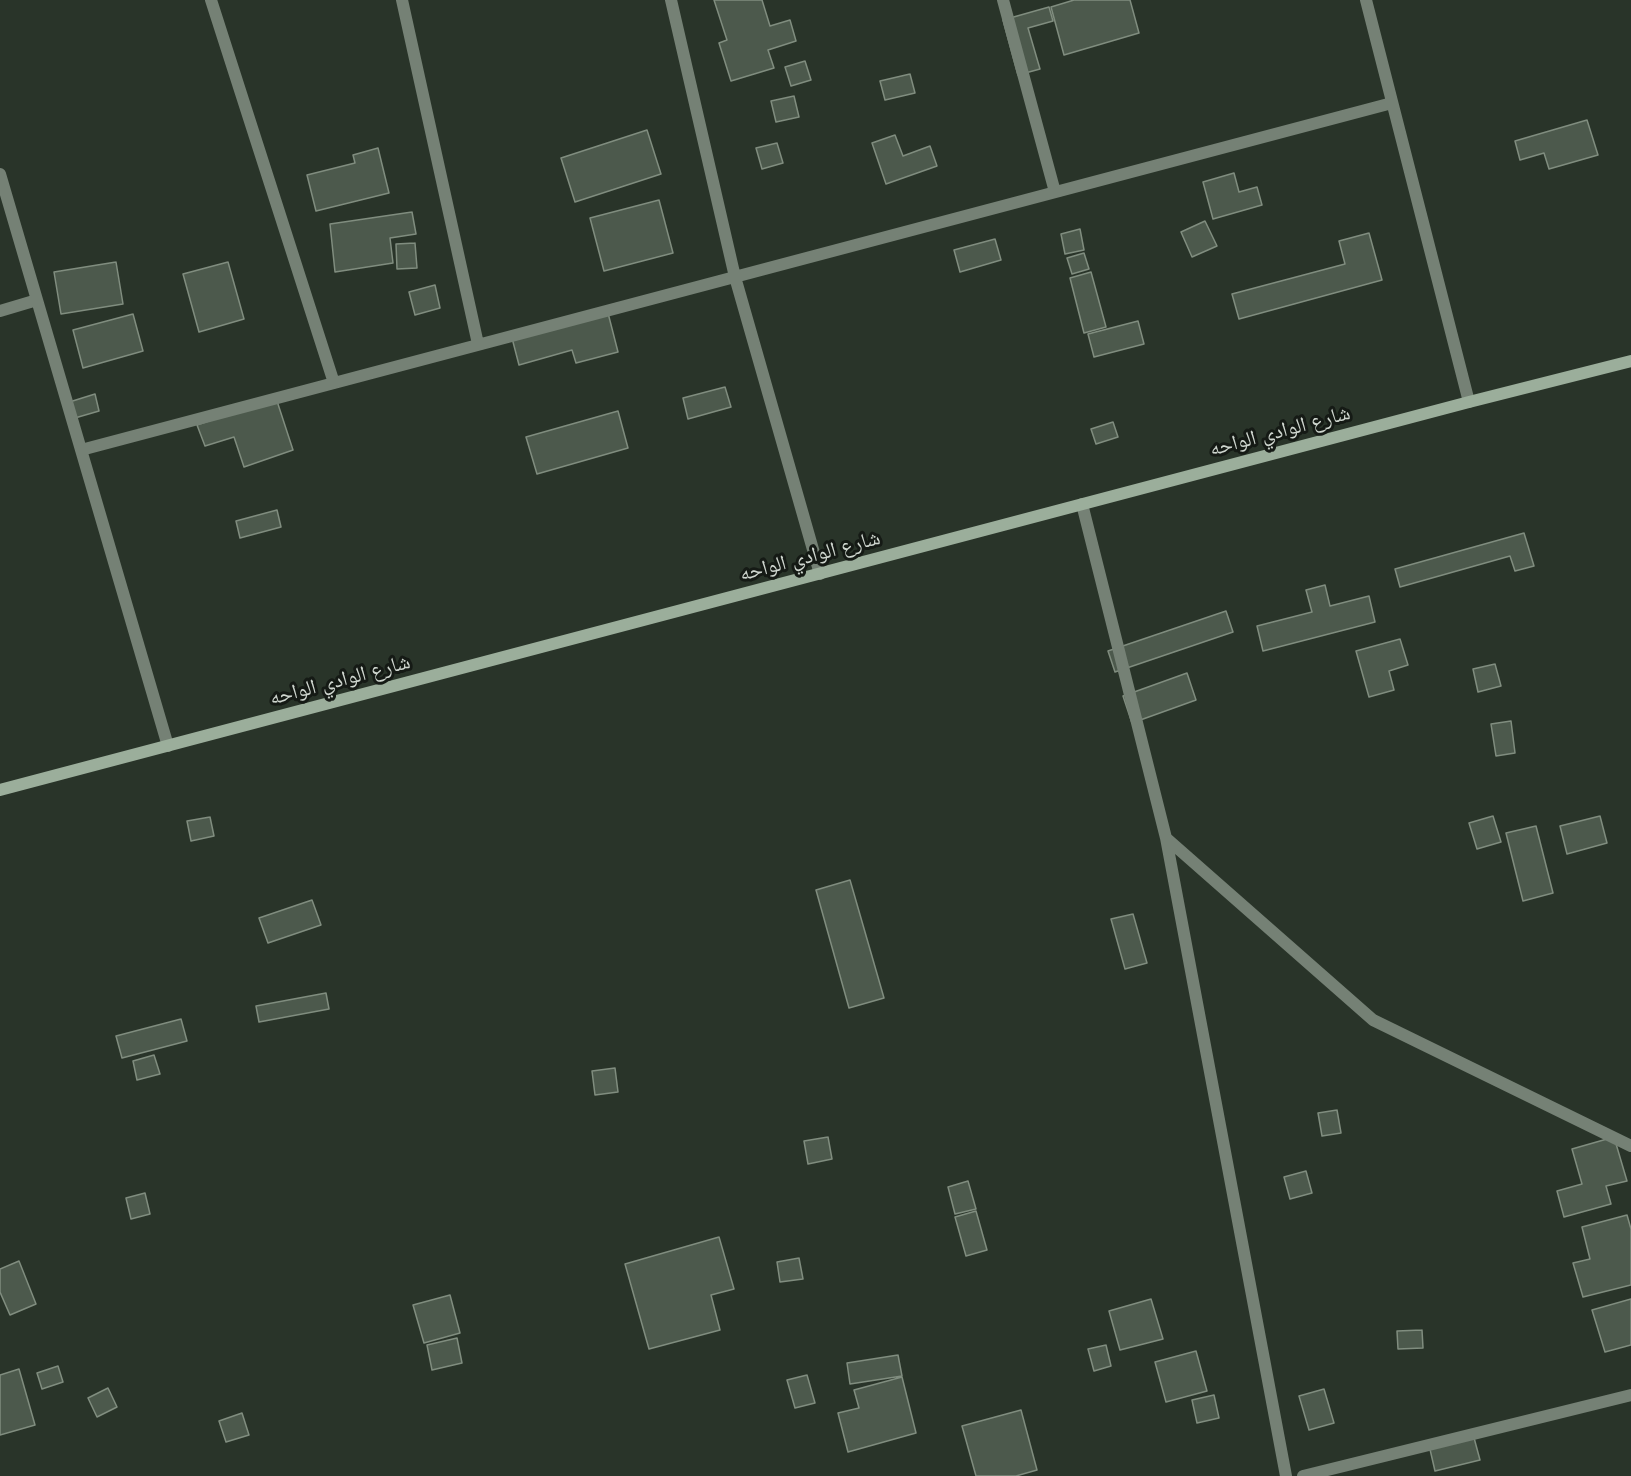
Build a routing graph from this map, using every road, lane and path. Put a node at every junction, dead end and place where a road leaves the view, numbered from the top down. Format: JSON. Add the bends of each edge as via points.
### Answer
{"nodes":[{"id":1,"x":211,"y":0,"type":"edge"},
{"id":2,"x":402,"y":0,"type":"edge"},
{"id":3,"x":671,"y":0,"type":"edge"},
{"id":4,"x":1003,"y":0,"type":"edge"},
{"id":5,"x":1366,"y":0,"type":"edge"},
{"id":6,"x":1392,"y":103,"type":"junction"},
{"id":7,"x":0,"y":174,"type":"edge"},
{"id":8,"x":1055,"y":192,"type":"junction"},
{"id":9,"x":735,"y":277,"type":"junction"},
{"id":10,"x":37,"y":300,"type":"junction"},
{"id":11,"x":0,"y":311,"type":"edge"},
{"id":12,"x":478,"y":344,"type":"junction"},
{"id":13,"x":1631,"y":361,"type":"edge"},
{"id":14,"x":334,"y":383,"type":"junction"},
{"id":15,"x":1469,"y":402,"type":"junction"},
{"id":16,"x":81,"y":450,"type":"junction"},
{"id":17,"x":1082,"y":504,"type":"junction"},
{"id":18,"x":820,"y":574,"type":"junction"},
{"id":19,"x":168,"y":746,"type":"junction"},
{"id":20,"x":0,"y":790,"type":"edge"},
{"id":21,"x":1166,"y":838,"type":"junction"},
{"id":22,"x":1631,"y":1146,"type":"edge"},
{"id":23,"x":1631,"y":1395,"type":"edge"},
{"id":24,"x":1286,"y":1476,"type":"edge"},
{"id":25,"x":1303,"y":1476,"type":"edge"}],
"edges":[{"from":1,"to":14,"type":"street"},
{"from":2,"to":12,"type":"street"},
{"from":3,"to":9,"type":"street"},
{"from":4,"to":8,"type":"street"},
{"from":5,"to":6,"type":"street"},
{"from":6,"to":8,"type":"street"},
{"from":6,"to":15,"type":"street"},
{"from":7,"to":10,"type":"street"},
{"from":8,"to":9,"type":"street"},
{"from":9,"to":12,"type":"street"},
{"from":9,"to":18,"type":"street"},
{"from":10,"to":11,"type":"street"},
{"from":10,"to":16,"type":"street"},
{"from":12,"to":14,"type":"street"},
{"from":13,"to":15,"type":"main road","name":"شارع الوادي الواحه"},
{"from":14,"to":16,"type":"street"},
{"from":15,"to":17,"type":"main road","name":"شارع الوادي الواحه"},
{"from":16,"to":19,"type":"street"},
{"from":17,"to":18,"type":"main road","name":"شارع الوادي الواحه"},
{"from":17,"to":21,"type":"street"},
{"from":18,"to":19,"type":"main road","name":"شارع الوادي الواحه"},
{"from":19,"to":20,"type":"main road","name":"شارع الوادي الواحه"},
{"from":21,"to":22,"type":"street","via":[[1373,1020]]},
{"from":21,"to":24,"type":"street"},
{"from":23,"to":25,"type":"street"}]}
